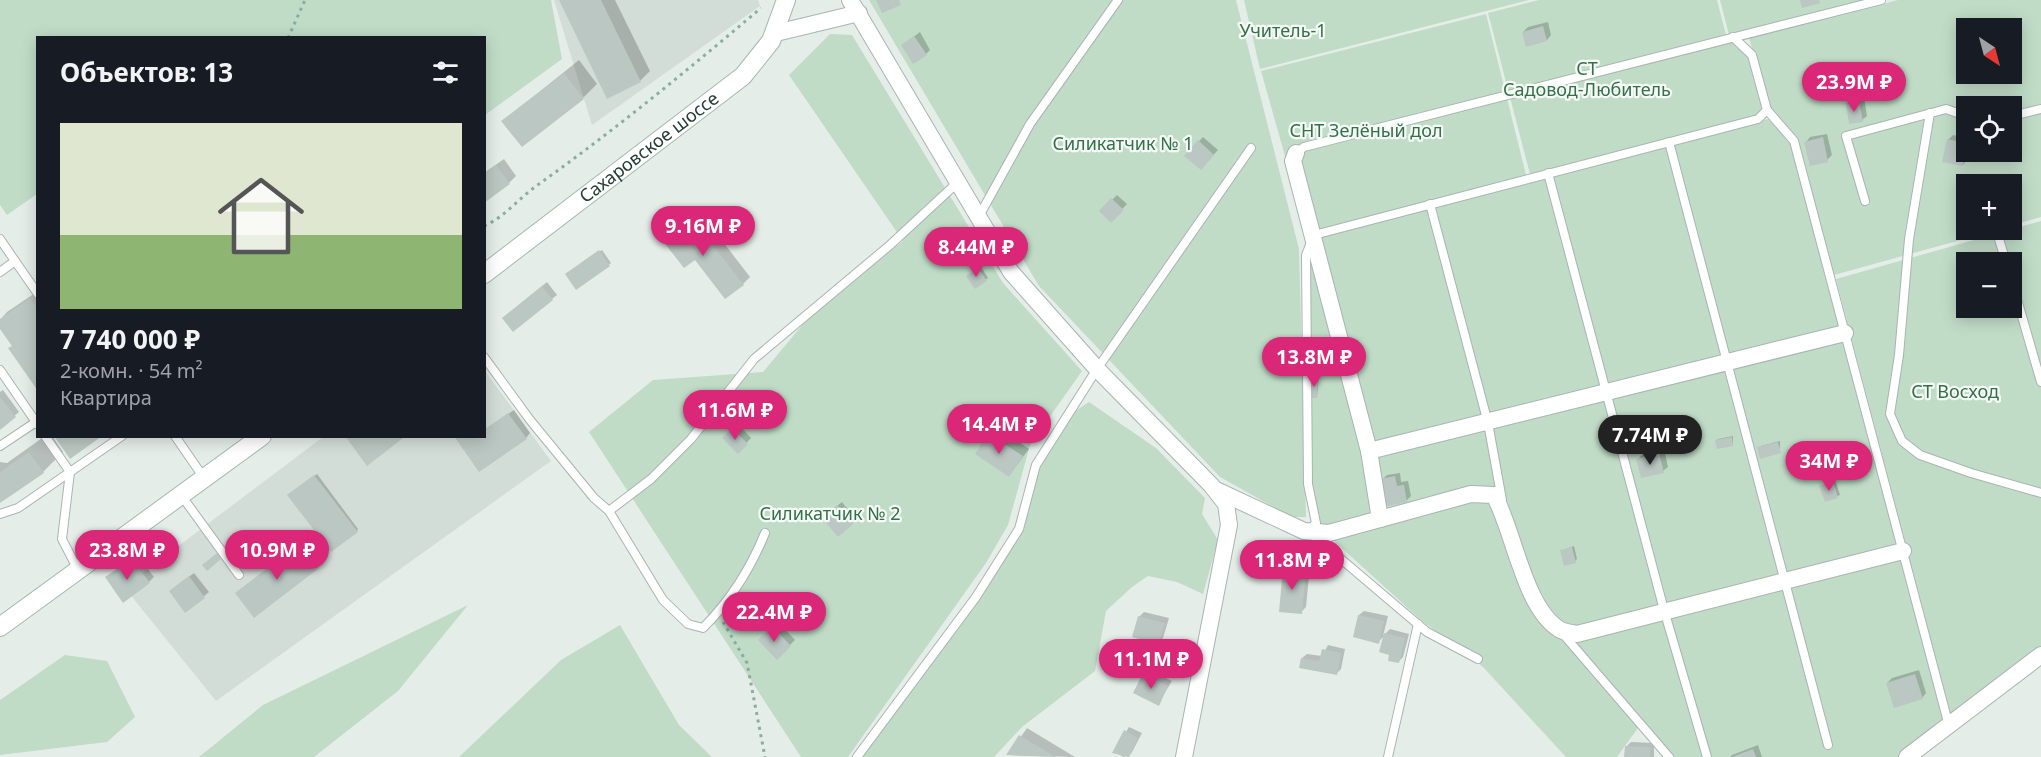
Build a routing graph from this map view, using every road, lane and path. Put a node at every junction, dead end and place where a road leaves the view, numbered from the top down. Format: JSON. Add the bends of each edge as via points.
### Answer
{"nodes":[{"id":1,"x":305,"y":0,"type":"edge"},
{"id":2,"x":786,"y":0,"type":"edge"},
{"id":3,"x":1118,"y":0,"type":"edge"},
{"id":4,"x":1881,"y":0,"type":"edge"},
{"id":5,"x":855,"y":7,"type":"edge"},
{"id":6,"x":761,"y":8,"type":"dead end"},
{"id":7,"x":776,"y":33,"type":"junction"},
{"id":8,"x":289,"y":36,"type":"edge"},
{"id":9,"x":1733,"y":37,"type":"junction"},
{"id":10,"x":2041,"y":109,"type":"edge"},
{"id":11,"x":1767,"y":110,"type":"junction"},
{"id":12,"x":1956,"y":112,"type":"edge"},
{"id":13,"x":1930,"y":113,"type":"junction"},
{"id":14,"x":2022,"y":114,"type":"edge"},
{"id":15,"x":1669,"y":142,"type":"junction"},
{"id":16,"x":1251,"y":148,"type":"dead end"},
{"id":17,"x":1296,"y":153,"type":"joint"},
{"id":18,"x":1548,"y":173,"type":"junction"},
{"id":19,"x":957,"y":183,"type":"junction"},
{"id":20,"x":1865,"y":201,"type":"dead end"},
{"id":21,"x":1430,"y":204,"type":"junction"},
{"id":22,"x":978,"y":218,"type":"junction"},
{"id":23,"x":486,"y":225,"type":"edge"},
{"id":24,"x":1314,"y":235,"type":"junction"},
{"id":25,"x":0,"y":239,"type":"edge"},
{"id":26,"x":15,"y":261,"type":"junction"},
{"id":27,"x":0,"y":272,"type":"edge"},
{"id":28,"x":486,"y":272,"type":"edge"},
{"id":29,"x":36,"y":291,"type":"edge"},
{"id":30,"x":2022,"y":316,"type":"edge"},
{"id":31,"x":1845,"y":333,"type":"junction"},
{"id":32,"x":486,"y":360,"type":"edge"},
{"id":33,"x":1726,"y":362,"type":"junction"},
{"id":34,"x":1097,"y":369,"type":"junction"},
{"id":35,"x":0,"y":370,"type":"edge"},
{"id":36,"x":2041,"y":382,"type":"edge"},
{"id":37,"x":1606,"y":392,"type":"junction"},
{"id":38,"x":36,"y":423,"type":"edge"},
{"id":39,"x":1488,"y":423,"type":"junction"},
{"id":40,"x":36,"y":425,"type":"edge"},
{"id":41,"x":46,"y":438,"type":"edge"},
{"id":42,"x":119,"y":438,"type":"edge"},
{"id":43,"x":176,"y":438,"type":"edge"},
{"id":44,"x":259,"y":438,"type":"edge"},
{"id":45,"x":0,"y":446,"type":"edge"},
{"id":46,"x":1369,"y":451,"type":"junction"},
{"id":47,"x":70,"y":472,"type":"junction"},
{"id":48,"x":204,"y":479,"type":"junction"},
{"id":49,"x":1215,"y":490,"type":"junction"},
{"id":50,"x":2041,"y":493,"type":"edge"},
{"id":51,"x":181,"y":495,"type":"junction"},
{"id":52,"x":609,"y":511,"type":"junction"},
{"id":53,"x":0,"y":514,"type":"edge"},
{"id":54,"x":1504,"y":514,"type":"junction"},
{"id":55,"x":1380,"y":519,"type":"junction"},
{"id":56,"x":1308,"y":531,"type":"junction"},
{"id":57,"x":765,"y":533,"type":"dead end"},
{"id":58,"x":1903,"y":551,"type":"junction"},
{"id":59,"x":78,"y":570,"type":"junction"},
{"id":60,"x":239,"y":575,"type":"dead end"},
{"id":61,"x":1784,"y":580,"type":"junction"},
{"id":62,"x":1664,"y":610,"type":"junction"},
{"id":63,"x":718,"y":613,"type":"junction"},
{"id":64,"x":1418,"y":624,"type":"junction"},
{"id":65,"x":0,"y":627,"type":"edge"},
{"id":66,"x":1559,"y":630,"type":"junction"},
{"id":67,"x":1478,"y":659,"type":"dead end"},
{"id":68,"x":2037,"y":664,"type":"edge"},
{"id":69,"x":1949,"y":726,"type":"junction"},
{"id":70,"x":1828,"y":745,"type":"dead end"},
{"id":71,"x":765,"y":757,"type":"edge"},
{"id":72,"x":857,"y":757,"type":"edge"},
{"id":73,"x":1184,"y":757,"type":"edge"},
{"id":74,"x":1388,"y":757,"type":"edge"},
{"id":75,"x":1668,"y":757,"type":"edge"},
{"id":76,"x":1707,"y":757,"type":"edge"},
{"id":77,"x":1907,"y":757,"type":"edge"}],
"edges":[{"from":1,"to":8,"type":"path"},
{"from":2,"to":7,"type":"main road","name":"Сахаровское шоссе"},
{"from":3,"to":22,"type":"lane","via":[[1030,124]]},
{"from":4,"to":9,"type":"lane"},
{"from":5,"to":7,"type":"street"},
{"from":5,"to":19,"type":"street"},
{"from":6,"to":23,"type":"path","via":[[598,142]]},
{"from":7,"to":28,"type":"main road","name":"Сахаровское шоссе","via":[[756,63],[736,82]]},
{"from":9,"to":11,"type":"lane","via":[[1752,55]]},
{"from":9,"to":17,"type":"lane","via":[[1304,147]]},
{"from":10,"to":14,"type":"lane"},
{"from":11,"to":15,"type":"lane","via":[[1758,119]]},
{"from":11,"to":31,"type":"lane","via":[[1794,141]]},
{"from":12,"to":13,"type":"lane","via":[[1946,109]]},
{"from":13,"to":20,"type":"lane","via":[[1846,136]]},
{"from":13,"to":50,"type":"lane","via":[[1909,239],[1890,414],[1902,441],[1920,454]]},
{"from":15,"to":18,"type":"lane"},
{"from":15,"to":33,"type":"lane"},
{"from":16,"to":34,"type":"lane"},
{"from":17,"to":24,"type":"street","via":[[1293,161]]},
{"from":18,"to":21,"type":"lane"},
{"from":18,"to":37,"type":"lane"},
{"from":19,"to":22,"type":"street"},
{"from":19,"to":52,"type":"lane","via":[[754,359],[691,439],[651,479]]},
{"from":21,"to":24,"type":"lane"},
{"from":21,"to":39,"type":"lane"},
{"from":22,"to":34,"type":"street","via":[[1011,272]]},
{"from":24,"to":46,"type":"street"},
{"from":24,"to":56,"type":"lane","via":[[1306,255],[1308,484],[1316,523]]},
{"from":25,"to":26,"type":"lane"},
{"from":26,"to":27,"type":"lane"},
{"from":26,"to":29,"type":"lane"},
{"from":30,"to":36,"type":"lane"},
{"from":31,"to":33,"type":"street"},
{"from":31,"to":58,"type":"lane"},
{"from":32,"to":52,"type":"lane","via":[[530,420]]},
{"from":33,"to":37,"type":"street"},
{"from":33,"to":61,"type":"lane"},
{"from":34,"to":49,"type":"street"},
{"from":34,"to":72,"type":"lane","via":[[1036,465],[1019,529],[976,597]]},
{"from":35,"to":38,"type":"lane"},
{"from":37,"to":39,"type":"street"},
{"from":37,"to":62,"type":"lane"},
{"from":39,"to":46,"type":"street"},
{"from":39,"to":54,"type":"lane"},
{"from":40,"to":45,"type":"lane"},
{"from":41,"to":47,"type":"lane"},
{"from":42,"to":47,"type":"lane"},
{"from":43,"to":48,"type":"lane"},
{"from":44,"to":48,"type":"main road"},
{"from":46,"to":55,"type":"street"},
{"from":47,"to":53,"type":"lane","via":[[18,508]]},
{"from":47,"to":59,"type":"lane","via":[[62,539]]},
{"from":48,"to":51,"type":"main road"},
{"from":49,"to":56,"type":"street"},
{"from":49,"to":73,"type":"street","via":[[1226,504],[1229,525]]},
{"from":51,"to":59,"type":"main road"},
{"from":51,"to":60,"type":"lane"},
{"from":52,"to":63,"type":"lane","via":[[663,600],[688,624],[703,628]]},
{"from":54,"to":55,"type":"street","via":[[1494,495],[1471,494]]},
{"from":54,"to":66,"type":"street","via":[[1524,577],[1545,616]]},
{"from":55,"to":56,"type":"street","via":[[1329,533]]},
{"from":56,"to":64,"type":"lane"},
{"from":57,"to":63,"type":"lane","via":[[752,566]]},
{"from":58,"to":61,"type":"street"},
{"from":58,"to":69,"type":"lane"},
{"from":59,"to":65,"type":"main road"},
{"from":61,"to":62,"type":"street"},
{"from":61,"to":70,"type":"lane"},
{"from":62,"to":66,"type":"street","via":[[1577,634]]},
{"from":62,"to":76,"type":"lane"},
{"from":63,"to":71,"type":"path","via":[[747,663]]},
{"from":64,"to":67,"type":"lane"},
{"from":64,"to":74,"type":"lane"},
{"from":66,"to":75,"type":"lane"},
{"from":68,"to":69,"type":"street"},
{"from":69,"to":77,"type":"street"}]}
